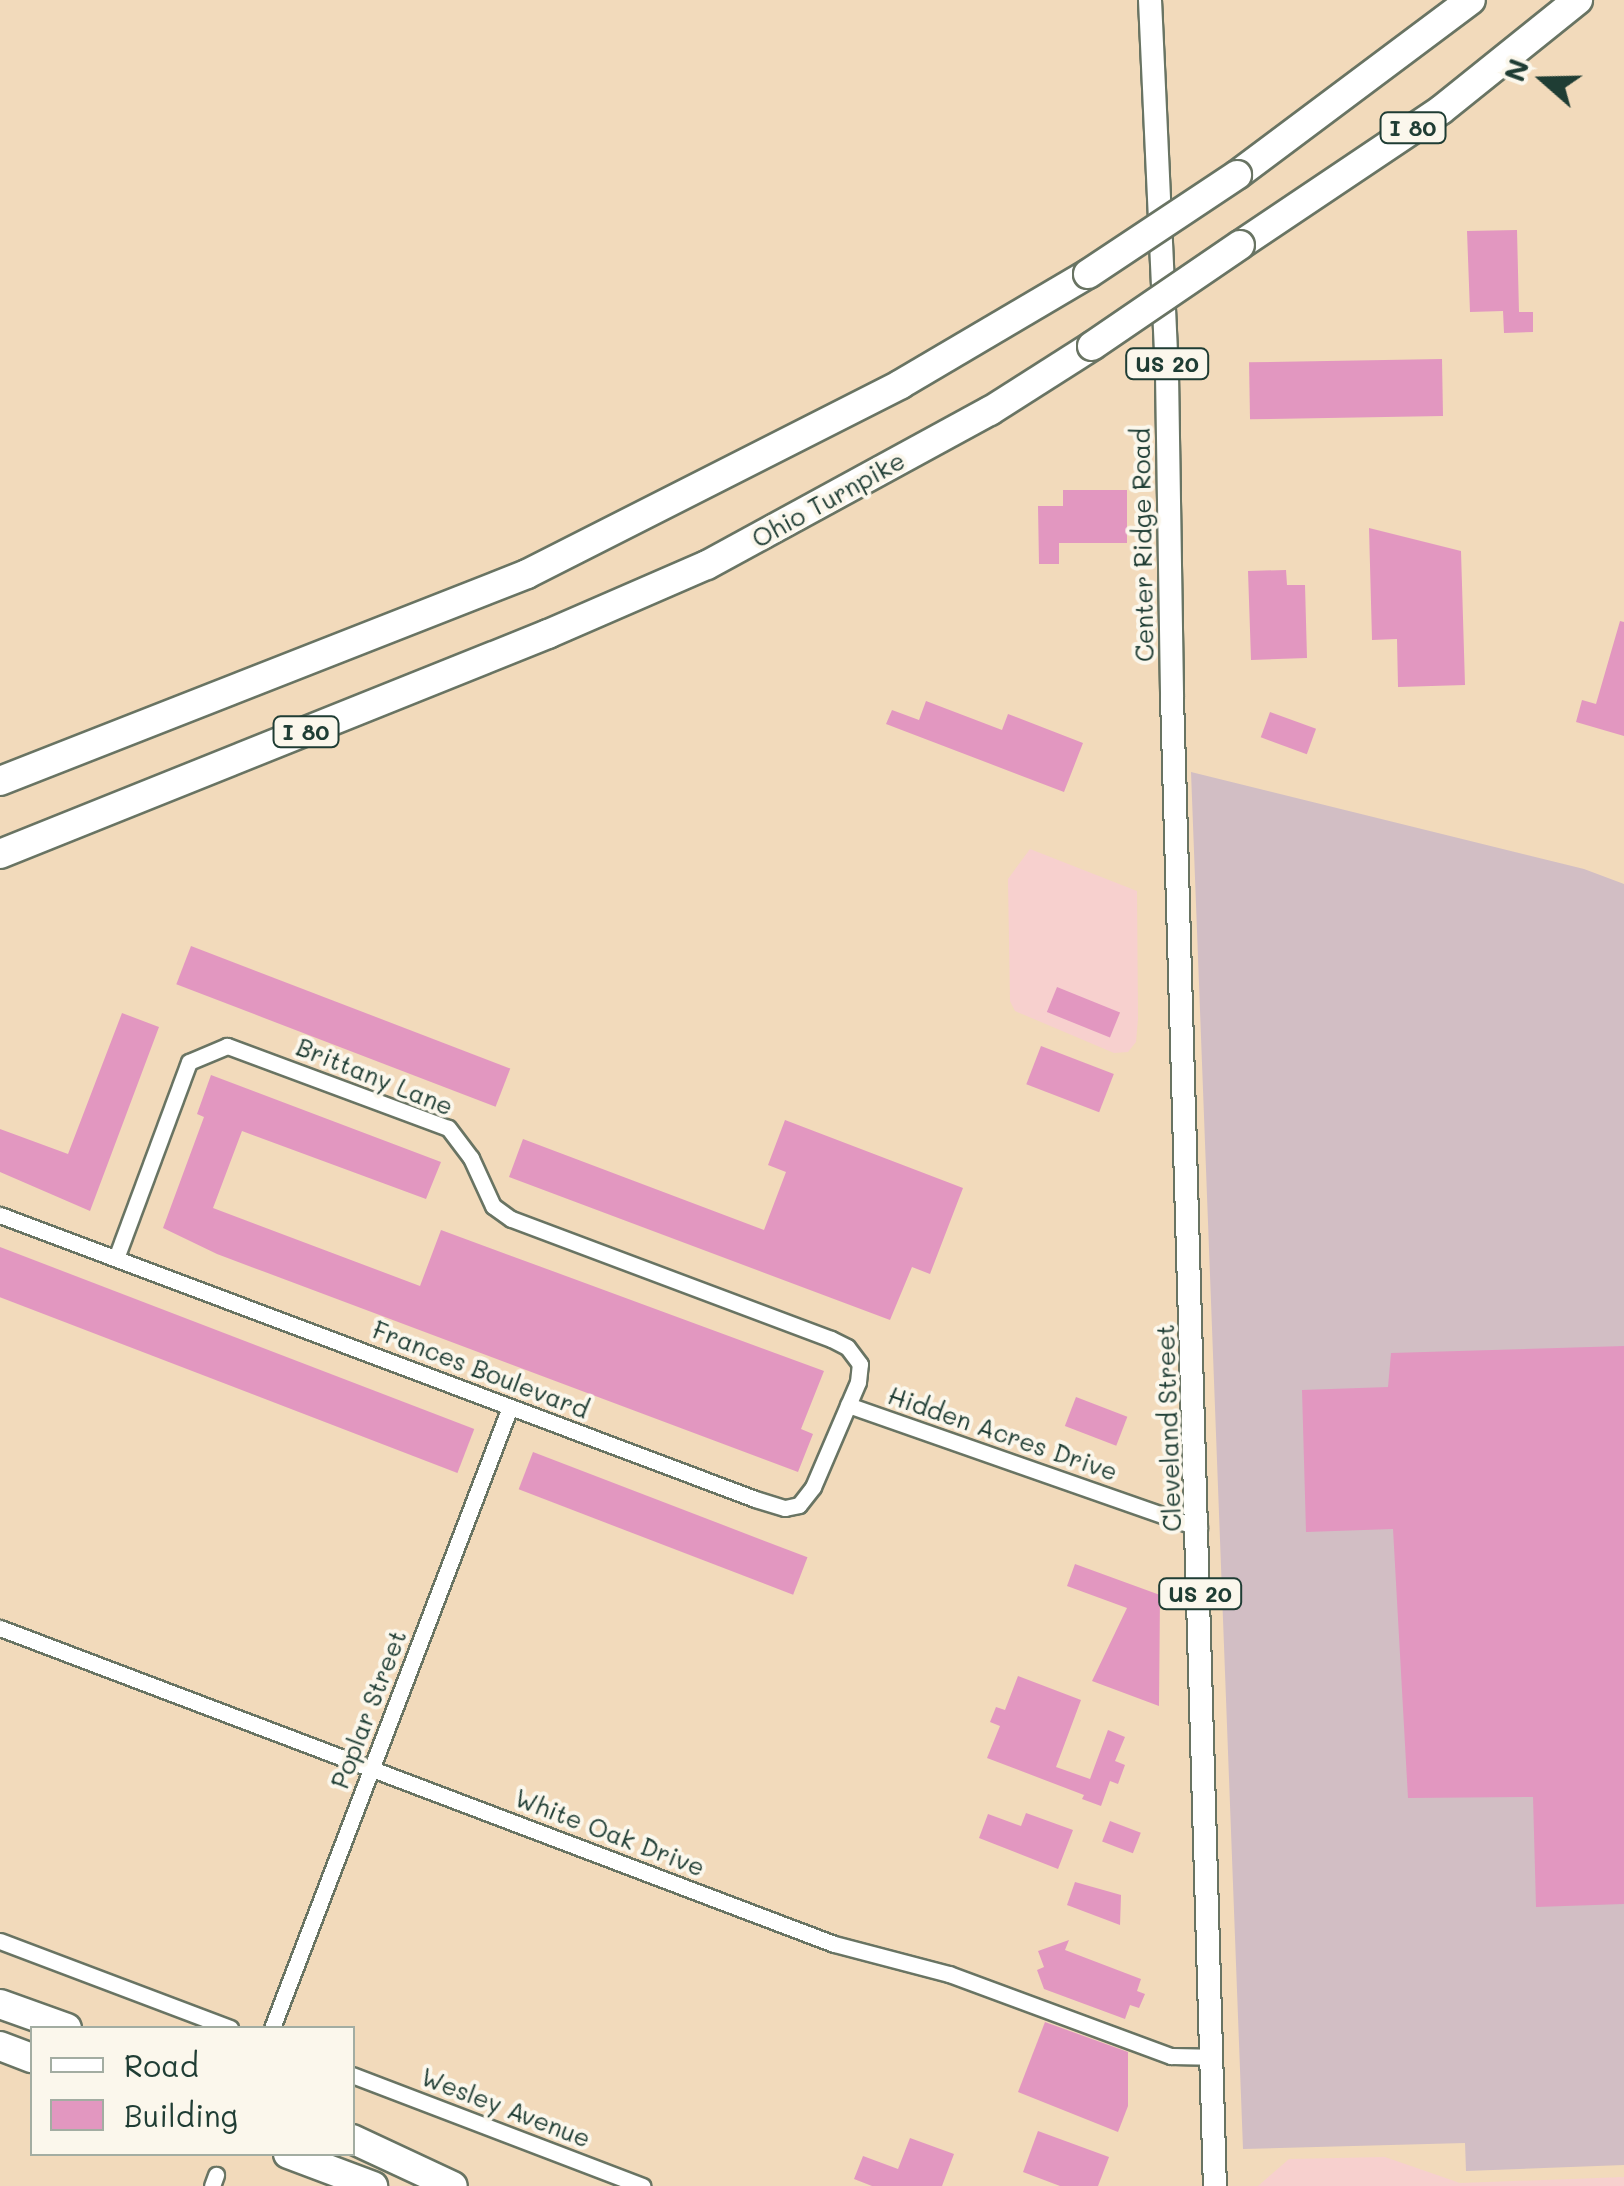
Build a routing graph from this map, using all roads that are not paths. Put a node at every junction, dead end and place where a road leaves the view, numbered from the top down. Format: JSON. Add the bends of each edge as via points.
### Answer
{"nodes":[{"id":1,"x":1150,"y":0,"type":"edge"},
{"id":2,"x":1471,"y":0,"type":"edge"},
{"id":3,"x":1578,"y":0,"type":"edge"},
{"id":4,"x":1174,"y":729,"type":"joint"},
{"id":5,"x":0,"y":781,"type":"edge"},
{"id":6,"x":0,"y":854,"type":"edge"},
{"id":7,"x":0,"y":1214,"type":"edge"},
{"id":8,"x":116,"y":1258,"type":"junction"},
{"id":9,"x":860,"y":1364,"type":"joint"},
{"id":10,"x":848,"y":1405,"type":"junction"},
{"id":11,"x":510,"y":1407,"type":"junction"},
{"id":12,"x":1198,"y":1528,"type":"junction"},
{"id":13,"x":0,"y":1628,"type":"edge"},
{"id":14,"x":372,"y":1768,"type":"junction"},
{"id":15,"x":0,"y":1941,"type":"edge"},
{"id":16,"x":0,"y":2004,"type":"edge"},
{"id":17,"x":61,"y":2026,"type":"edge"},
{"id":18,"x":225,"y":2026,"type":"edge"},
{"id":19,"x":273,"y":2026,"type":"edge"},
{"id":20,"x":0,"y":2046,"type":"edge"},
{"id":21,"x":1210,"y":2056,"type":"junction"},
{"id":22,"x":30,"y":2057,"type":"edge"},
{"id":23,"x":355,"y":2076,"type":"edge"},
{"id":24,"x":355,"y":2141,"type":"edge"},
{"id":25,"x":293,"y":2156,"type":"edge"},
{"id":26,"x":373,"y":2186,"type":"edge"},
{"id":27,"x":453,"y":2186,"type":"edge"},
{"id":28,"x":642,"y":2186,"type":"edge"},
{"id":29,"x":1215,"y":2186,"type":"edge"}],
"edges":[{"from":1,"to":4,"type":"main road","name":"Center Ridge Road","number":"US 20"},
{"from":2,"to":5,"type":"highway","number":"I 80","bridge":true,"via":[[1237,175],[1088,274],[901,384],[527,574]]},
{"from":3,"to":6,"type":"highway","name":"Ohio Turnpike","number":"I 80","bridge":true,"via":[[1441,110],[1092,346],[990,411],[785,524],[610,607]]},
{"from":4,"to":12,"type":"main road","name":"Cleveland Street","number":"US 20"},
{"from":7,"to":8,"type":"street","name":"Frances Boulevard"},
{"from":8,"to":9,"type":"street","name":"Brittany Lane","via":[[189,1062],[227,1046],[448,1128],[493,1206],[526,1227],[831,1338]]},
{"from":8,"to":11,"type":"street","name":"Frances Boulevard"},
{"from":9,"to":10,"type":"street","name":"Frances Boulevard"},
{"from":10,"to":11,"type":"street","name":"Frances Boulevard","via":[[814,1487],[799,1506],[785,1508]]},
{"from":10,"to":12,"type":"street","name":"Hidden Acres Drive"},
{"from":11,"to":14,"type":"street","name":"Poplar Street"},
{"from":12,"to":21,"type":"main road","name":"Cleveland Street","number":"US 20"},
{"from":13,"to":14,"type":"street","name":"White Oak Drive"},
{"from":14,"to":19,"type":"street","name":"Poplar Street"},
{"from":14,"to":21,"type":"street","name":"White Oak Drive","via":[[834,1944],[949,1974],[1171,2056]]},
{"from":15,"to":18,"type":"street"},
{"from":16,"to":17,"type":"highway"},
{"from":20,"to":22,"type":"highway"},
{"from":21,"to":29,"type":"main road","name":"Cleveland Street","number":"US 20"},
{"from":23,"to":28,"type":"street","name":"Wesley Avenue"},
{"from":24,"to":27,"type":"highway"},
{"from":25,"to":26,"type":"highway"}]}
